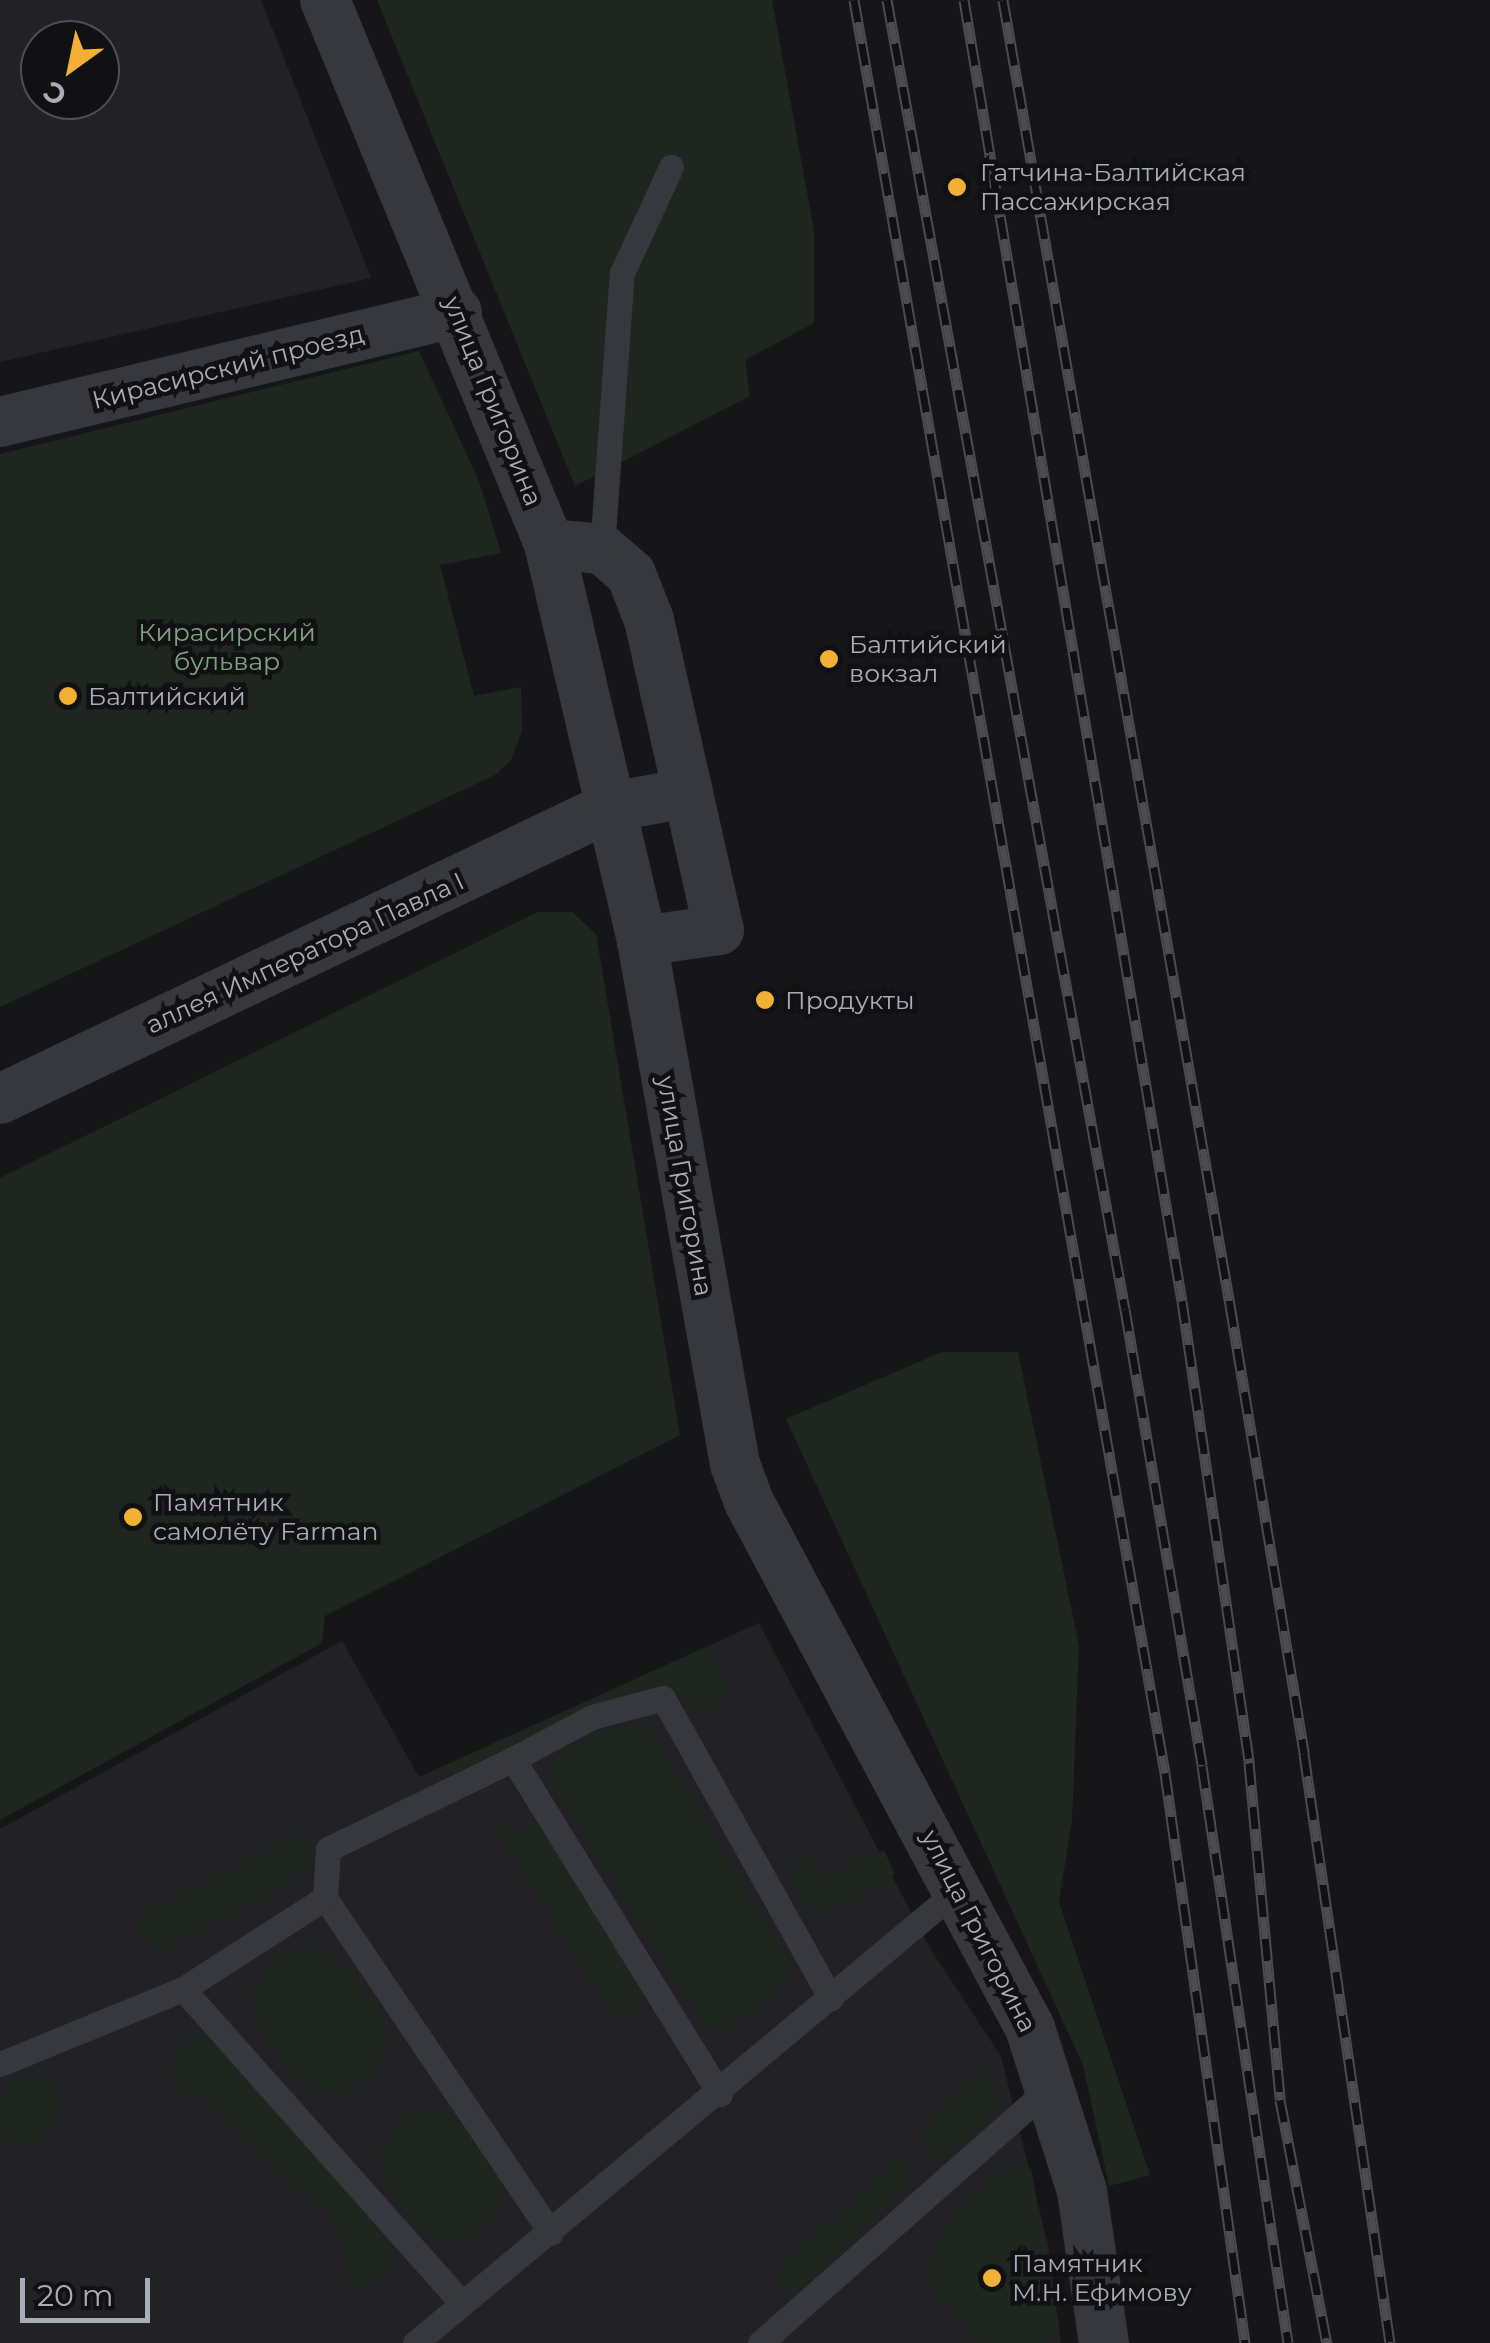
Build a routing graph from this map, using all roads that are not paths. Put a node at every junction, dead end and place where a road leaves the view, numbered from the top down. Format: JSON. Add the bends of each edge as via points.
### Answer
{"nodes":[{"id":1,"x":325,"y":0,"type":"edge"},
{"id":2,"x":671,"y":168,"type":"dead end"},
{"id":3,"x":457,"y":312,"type":"junction"},
{"id":4,"x":0,"y":422,"type":"edge"},
{"id":5,"x":549,"y":544,"type":"junction"},
{"id":6,"x":602,"y":550,"type":"junction"},
{"id":7,"x":688,"y":793,"type":"junction"},
{"id":8,"x":610,"y":807,"type":"junction"},
{"id":9,"x":642,"y":941,"type":"junction"},
{"id":10,"x":0,"y":1099,"type":"edge"},
{"id":11,"x":514,"y":1759,"type":"junction"},
{"id":12,"x":959,"y":1889,"type":"junction"},
{"id":13,"x":325,"y":1898,"type":"junction"},
{"id":14,"x":183,"y":1989,"type":"junction"},
{"id":15,"x":830,"y":1998,"type":"junction"},
{"id":16,"x":0,"y":2064,"type":"edge"},
{"id":17,"x":1054,"y":2085,"type":"junction"},
{"id":18,"x":720,"y":2094,"type":"junction"},
{"id":19,"x":551,"y":2233,"type":"junction"},
{"id":20,"x":461,"y":2302,"type":"junction"},
{"id":21,"x":415,"y":2343,"type":"edge"},
{"id":22,"x":760,"y":2343,"type":"edge"},
{"id":23,"x":1104,"y":2343,"type":"edge"}],
"edges":[{"from":1,"to":3,"type":"street","name":"улица Григорина"},
{"from":2,"to":6,"type":"lane","via":[[622,273]]},
{"from":3,"to":4,"type":"street","name":"Кирасирский проезд"},
{"from":3,"to":5,"type":"street","name":"улица Григорина"},
{"from":5,"to":6,"type":"street"},
{"from":5,"to":8,"type":"street","name":"улица Григорина"},
{"from":6,"to":7,"type":"street","via":[[632,574],[650,620]]},
{"from":7,"to":8,"type":"street","name":"аллея Императора Павла I"},
{"from":7,"to":9,"type":"street","via":[[719,930]]},
{"from":8,"to":9,"type":"street","name":"улица Григорина"},
{"from":8,"to":10,"type":"street","name":"аллея Императора Павла I"},
{"from":9,"to":12,"type":"street","name":"улица Григорина","via":[[735,1464],[749,1502]]},
{"from":11,"to":13,"type":"lane","via":[[328,1849]]},
{"from":11,"to":15,"type":"lane","via":[[592,1717],[663,1698]]},
{"from":11,"to":18,"type":"lane"},
{"from":12,"to":15,"type":"lane"},
{"from":12,"to":17,"type":"street","name":"улица Григорина"},
{"from":13,"to":14,"type":"lane"},
{"from":13,"to":19,"type":"lane"},
{"from":14,"to":16,"type":"lane"},
{"from":14,"to":20,"type":"lane"},
{"from":15,"to":18,"type":"lane"},
{"from":17,"to":22,"type":"lane"},
{"from":17,"to":23,"type":"street","name":"улица Григорина","via":[[1082,2191]]},
{"from":18,"to":19,"type":"lane"},
{"from":19,"to":20,"type":"lane"},
{"from":20,"to":21,"type":"lane"}]}
